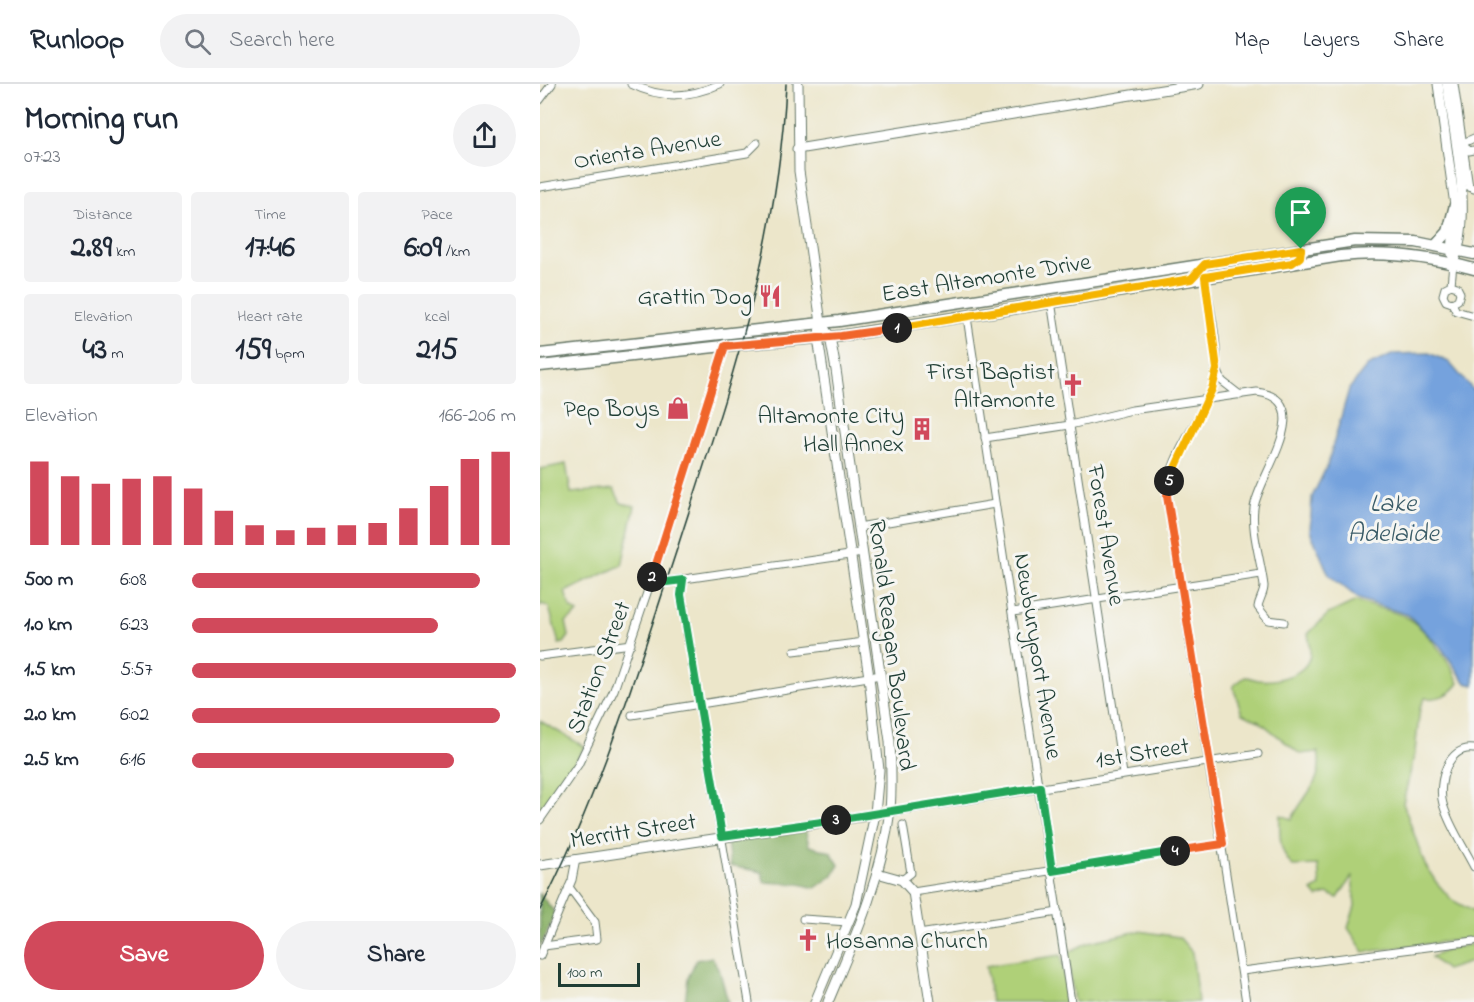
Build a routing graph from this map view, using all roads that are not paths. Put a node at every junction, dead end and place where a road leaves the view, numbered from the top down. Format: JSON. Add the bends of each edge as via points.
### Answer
{"nodes":[{"id":1,"x":552,"y":84,"type":"edge"},
{"id":2,"x":631,"y":84,"type":"edge"},
{"id":3,"x":720,"y":84,"type":"edge"},
{"id":4,"x":798,"y":84,"type":"edge"},
{"id":5,"x":1200,"y":84,"type":"edge"},
{"id":6,"x":1438,"y":84,"type":"edge"},
{"id":7,"x":1447,"y":84,"type":"edge"},
{"id":8,"x":1454,"y":84,"type":"edge"},
{"id":9,"x":540,"y":100,"type":"edge"},
{"id":10,"x":1474,"y":138,"type":"edge"},
{"id":11,"x":757,"y":143,"type":"dead end"},
{"id":12,"x":1455,"y":146,"type":"junction"},
{"id":13,"x":797,"y":148,"type":"junction"},
{"id":14,"x":1474,"y":150,"type":"edge"},
{"id":15,"x":540,"y":187,"type":"edge"},
{"id":16,"x":1474,"y":189,"type":"edge"},
{"id":17,"x":1455,"y":205,"type":"junction"},
{"id":18,"x":1437,"y":244,"type":"junction"},
{"id":19,"x":1301,"y":249,"type":"junction"},
{"id":20,"x":1455,"y":249,"type":"junction"},
{"id":21,"x":1474,"y":254,"type":"edge"},
{"id":22,"x":1218,"y":262,"type":"junction"},
{"id":23,"x":1292,"y":263,"type":"junction"},
{"id":24,"x":1453,"y":263,"type":"junction"},
{"id":25,"x":1205,"y":264,"type":"junction"},
{"id":26,"x":1474,"y":269,"type":"edge"},
{"id":27,"x":1205,"y":277,"type":"junction"},
{"id":28,"x":1191,"y":279,"type":"junction"},
{"id":29,"x":1094,"y":282,"type":"junction"},
{"id":30,"x":1451,"y":285,"type":"junction"},
{"id":31,"x":1080,"y":296,"type":"junction"},
{"id":32,"x":979,"y":300,"type":"junction"},
{"id":33,"x":1051,"y":301,"type":"junction"},
{"id":34,"x":1452,"y":303,"type":"junction"},
{"id":35,"x":1474,"y":316,"type":"edge"},
{"id":36,"x":967,"y":317,"type":"junction"},
{"id":37,"x":821,"y":324,"type":"junction"},
{"id":38,"x":830,"y":337,"type":"junction"},
{"id":39,"x":818,"y":338,"type":"junction"},
{"id":40,"x":669,"y":339,"type":"junction"},
{"id":41,"x":643,"y":342,"type":"junction"},
{"id":42,"x":725,"y":346,"type":"junction"},
{"id":43,"x":581,"y":350,"type":"junction"},
{"id":44,"x":655,"y":353,"type":"junction"},
{"id":45,"x":540,"y":354,"type":"edge"},
{"id":46,"x":627,"y":357,"type":"junction"},
{"id":47,"x":540,"y":361,"type":"edge"},
{"id":48,"x":540,"y":366,"type":"edge"},
{"id":49,"x":1217,"y":369,"type":"junction"},
{"id":50,"x":1241,"y":395,"type":"junction"},
{"id":51,"x":1206,"y":400,"type":"junction"},
{"id":52,"x":1070,"y":425,"type":"junction"},
{"id":53,"x":985,"y":438,"type":"junction"},
{"id":54,"x":995,"y":504,"type":"junction"},
{"id":55,"x":858,"y":526,"type":"junction"},
{"id":56,"x":863,"y":553,"type":"junction"},
{"id":57,"x":850,"y":555,"type":"junction"},
{"id":58,"x":1262,"y":574,"type":"junction"},
{"id":59,"x":683,"y":580,"type":"junction"},
{"id":60,"x":650,"y":584,"type":"junction"},
{"id":61,"x":1180,"y":586,"type":"junction"},
{"id":62,"x":1097,"y":600,"type":"junction"},
{"id":63,"x":1013,"y":612,"type":"junction"},
{"id":64,"x":1284,"y":622,"type":"dead end"},
{"id":65,"x":864,"y":642,"type":"junction"},
{"id":66,"x":631,"y":644,"type":"junction"},
{"id":67,"x":794,"y":651,"type":"dead end"},
{"id":68,"x":540,"y":656,"type":"edge"},
{"id":69,"x":881,"y":675,"type":"junction"},
{"id":70,"x":869,"y":677,"type":"junction"},
{"id":71,"x":700,"y":705,"type":"junction"},
{"id":72,"x":632,"y":715,"type":"dead end"},
{"id":73,"x":1474,"y":749,"type":"edge"},
{"id":74,"x":1258,"y":754,"type":"dead end"},
{"id":75,"x":1210,"y":761,"type":"junction"},
{"id":76,"x":1123,"y":774,"type":"junction"},
{"id":77,"x":1040,"y":787,"type":"junction"},
{"id":78,"x":890,"y":812,"type":"junction"},
{"id":79,"x":875,"y":814,"type":"junction"},
{"id":80,"x":540,"y":820,"type":"edge"},
{"id":81,"x":903,"y":825,"type":"dead end"},
{"id":82,"x":722,"y":836,"type":"junction"},
{"id":83,"x":1223,"y":844,"type":"junction"},
{"id":84,"x":576,"y":859,"type":"junction"},
{"id":85,"x":540,"y":865,"type":"edge"},
{"id":86,"x":1474,"y":867,"type":"edge"},
{"id":87,"x":1052,"y":871,"type":"junction"},
{"id":88,"x":877,"y":873,"type":"junction"},
{"id":89,"x":902,"y":880,"type":"junction"},
{"id":90,"x":569,"y":887,"type":"junction"},
{"id":91,"x":913,"y":892,"type":"junction"},
{"id":92,"x":1058,"y":912,"type":"junction"},
{"id":93,"x":803,"y":919,"type":"dead end"},
{"id":94,"x":848,"y":922,"type":"junction"},
{"id":95,"x":919,"y":934,"type":"junction"},
{"id":96,"x":1474,"y":941,"type":"edge"},
{"id":97,"x":544,"y":945,"type":"junction"},
{"id":98,"x":540,"y":956,"type":"edge"},
{"id":99,"x":1242,"y":971,"type":"junction"},
{"id":100,"x":749,"y":1002,"type":"edge"},
{"id":101,"x":814,"y":1002,"type":"edge"},
{"id":102,"x":828,"y":1002,"type":"edge"},
{"id":103,"x":930,"y":1002,"type":"edge"},
{"id":104,"x":1071,"y":1002,"type":"edge"},
{"id":105,"x":1246,"y":1002,"type":"edge"}],
"edges":[{"from":1,"to":9,"type":"street"},
{"from":2,"to":3,"type":"street","via":[[663,95],[683,96]]},
{"from":4,"to":13,"type":"main road","name":"Ronald Reagan Boulevard"},
{"from":5,"to":13,"type":"main road"},
{"from":6,"to":12,"type":"main road"},
{"from":7,"to":12,"type":"main road"},
{"from":8,"to":12,"type":"street"},
{"from":10,"to":12,"type":"street"},
{"from":11,"to":15,"type":"street","name":"Orienta Avenue","via":[[747,153]]},
{"from":12,"to":14,"type":"street"},
{"from":12,"to":16,"type":"street","via":[[1469,187]]},
{"from":12,"to":17,"type":"main road"},
{"from":12,"to":20,"type":"main road","via":[[1464,212]]},
{"from":13,"to":37,"type":"main road","name":"Ronald Reagan Boulevard"},
{"from":17,"to":18,"type":"main road","via":[[1448,232]]},
{"from":17,"to":20,"type":"main road"},
{"from":18,"to":19,"type":"main road","name":"East Altamonte Drive","via":[[1374,240]]},
{"from":18,"to":20,"type":"main road","name":"East Altamonte Drive"},
{"from":19,"to":22,"type":"main road","name":"East Altamonte Drive"},
{"from":19,"to":23,"type":"main road","via":[[1300,257]]},
{"from":20,"to":21,"type":"main road","name":"East Altamonte Drive"},
{"from":20,"to":24,"type":"main road"},
{"from":22,"to":25,"type":"main road","name":"East Altamonte Drive"},
{"from":22,"to":27,"type":"main road"},
{"from":23,"to":24,"type":"main road","name":"East Altamonte Drive","via":[[1369,254]]},
{"from":23,"to":27,"type":"main road","name":"East Altamonte Drive"},
{"from":24,"to":26,"type":"main road","name":"East Altamonte Drive"},
{"from":24,"to":30,"type":"street"},
{"from":25,"to":28,"type":"main road"},
{"from":25,"to":29,"type":"main road","name":"East Altamonte Drive"},
{"from":27,"to":28,"type":"main road","name":"East Altamonte Drive"},
{"from":27,"to":49,"type":"street"},
{"from":28,"to":31,"type":"main road","name":"East Altamonte Drive"},
{"from":29,"to":31,"type":"main road"},
{"from":29,"to":32,"type":"main road","name":"East Altamonte Drive"},
{"from":30,"to":34,"type":"street","via":[[1443,295]]},
{"from":30,"to":34,"type":"street","via":[[1460,293]]},
{"from":31,"to":33,"type":"main road","name":"East Altamonte Drive"},
{"from":32,"to":36,"type":"main road","via":[[971,306]]},
{"from":32,"to":37,"type":"main road","name":"East Altamonte Drive"},
{"from":33,"to":36,"type":"main road","name":"East Altamonte Drive"},
{"from":33,"to":52,"type":"street","name":"Forest Avenue"},
{"from":34,"to":35,"type":"street","via":[[1456,311]]},
{"from":36,"to":38,"type":"main road","name":"East Altamonte Drive"},
{"from":36,"to":53,"type":"street","name":"Newburyport Avenue"},
{"from":37,"to":38,"type":"main road","name":"Ronald Reagan Boulevard"},
{"from":37,"to":39,"type":"main road","name":"Ronald Reagan Boulevard"},
{"from":37,"to":40,"type":"main road","name":"East Altamonte Drive"},
{"from":38,"to":39,"type":"main road","name":"East Altamonte Drive"},
{"from":38,"to":55,"type":"main road","name":"Ronald Reagan Boulevard"},
{"from":39,"to":42,"type":"main road","name":"East Altamonte Drive"},
{"from":39,"to":57,"type":"main road","name":"Ronald Reagan Boulevard"},
{"from":40,"to":41,"type":"main road","name":"East Altamonte Drive"},
{"from":40,"to":44,"type":"main road"},
{"from":41,"to":43,"type":"main road","name":"East Altamonte Drive"},
{"from":41,"to":46,"type":"main road"},
{"from":42,"to":44,"type":"main road","name":"East Altamonte Drive"},
{"from":42,"to":60,"type":"street","name":"Station Street"},
{"from":43,"to":45,"type":"main road","name":"East Altamonte Drive"},
{"from":43,"to":47,"type":"main road","via":[[573,357]]},
{"from":44,"to":46,"type":"main road","name":"East Altamonte Drive"},
{"from":46,"to":48,"type":"main road","name":"East Altamonte Drive"},
{"from":49,"to":50,"type":"street","via":[[1222,381]]},
{"from":49,"to":51,"type":"street"},
{"from":50,"to":51,"type":"street"},
{"from":50,"to":58,"type":"street","via":[[1273,397],[1286,419],[1256,496]]},
{"from":51,"to":52,"type":"street","via":[[1132,410]]},
{"from":51,"to":61,"type":"street","via":[[1167,486]]},
{"from":52,"to":53,"type":"street"},
{"from":52,"to":62,"type":"street","name":"Forest Avenue"},
{"from":53,"to":54,"type":"street","name":"Newburyport Avenue"},
{"from":54,"to":55,"type":"street"},
{"from":54,"to":63,"type":"street","name":"Newburyport Avenue"},
{"from":55,"to":56,"type":"main road","name":"Ronald Reagan Boulevard"},
{"from":56,"to":57,"type":"street"},
{"from":56,"to":69,"type":"main road","name":"Ronald Reagan Boulevard"},
{"from":57,"to":59,"type":"street"},
{"from":57,"to":65,"type":"main road","name":"Ronald Reagan Boulevard"},
{"from":58,"to":61,"type":"street"},
{"from":58,"to":64,"type":"street","via":[[1263,594],[1258,607],[1261,614],[1268,620]]},
{"from":59,"to":60,"type":"street"},
{"from":59,"to":71,"type":"street","via":[[681,595]]},
{"from":60,"to":66,"type":"street","name":"Station Street"},
{"from":61,"to":62,"type":"street"},
{"from":61,"to":75,"type":"street"},
{"from":62,"to":63,"type":"street"},
{"from":62,"to":76,"type":"street","name":"Forest Avenue"},
{"from":63,"to":77,"type":"street","name":"Newburyport Avenue"},
{"from":65,"to":67,"type":"street"},
{"from":65,"to":70,"type":"main road","name":"Ronald Reagan Boulevard"},
{"from":66,"to":68,"type":"street"},
{"from":66,"to":80,"type":"street","name":"Station Street","via":[[584,754]]},
{"from":69,"to":70,"type":"street"},
{"from":69,"to":78,"type":"main road","name":"Ronald Reagan Boulevard","via":[[890,741]]},
{"from":70,"to":71,"type":"street"},
{"from":70,"to":79,"type":"main road","name":"Ronald Reagan Boulevard","via":[[879,770]]},
{"from":71,"to":72,"type":"street"},
{"from":71,"to":82,"type":"street"},
{"from":73,"to":86,"type":"street","via":[[1463,748],[1452,756],[1442,800]]},
{"from":74,"to":75,"type":"street","name":"1st Street"},
{"from":75,"to":76,"type":"street","name":"1st Street"},
{"from":75,"to":83,"type":"street"},
{"from":76,"to":77,"type":"street","name":"1st Street"},
{"from":77,"to":78,"type":"street","name":"1st Street"},
{"from":77,"to":87,"type":"street","name":"Newburyport Avenue"},
{"from":78,"to":79,"type":"main road","name":"Merritt Street"},
{"from":78,"to":88,"type":"main road","name":"Ronald Reagan Boulevard"},
{"from":79,"to":82,"type":"main road","name":"Merritt Street"},
{"from":79,"to":94,"type":"main road","name":"Ronald Reagan Boulevard","via":[[863,876]]},
{"from":81,"to":89,"type":"street","via":[[911,873]]},
{"from":82,"to":84,"type":"main road","name":"Merritt Street"},
{"from":82,"to":100,"type":"street"},
{"from":83,"to":87,"type":"street"},
{"from":83,"to":99,"type":"street"},
{"from":84,"to":85,"type":"main road","name":"Merritt Street"},
{"from":84,"to":90,"type":"street"},
{"from":87,"to":91,"type":"street"},
{"from":87,"to":92,"type":"street","name":"Newburyport Avenue"},
{"from":88,"to":89,"type":"main road"},
{"from":88,"to":102,"type":"main road","name":"Ronald Reagan Boulevard","via":[[860,927]]},
{"from":89,"to":91,"type":"main road"},
{"from":90,"to":97,"type":"street"},
{"from":90,"to":97,"type":"street","via":[[596,922],[597,939]]},
{"from":91,"to":95,"type":"main road"},
{"from":92,"to":95,"type":"street"},
{"from":92,"to":104,"type":"street","name":"Newburyport Avenue"},
{"from":93,"to":94,"type":"street"},
{"from":94,"to":101,"type":"main road","name":"Ronald Reagan Boulevard"},
{"from":95,"to":103,"type":"main road"},
{"from":96,"to":99,"type":"street"},
{"from":97,"to":98,"type":"street"},
{"from":99,"to":105,"type":"street"}]}
